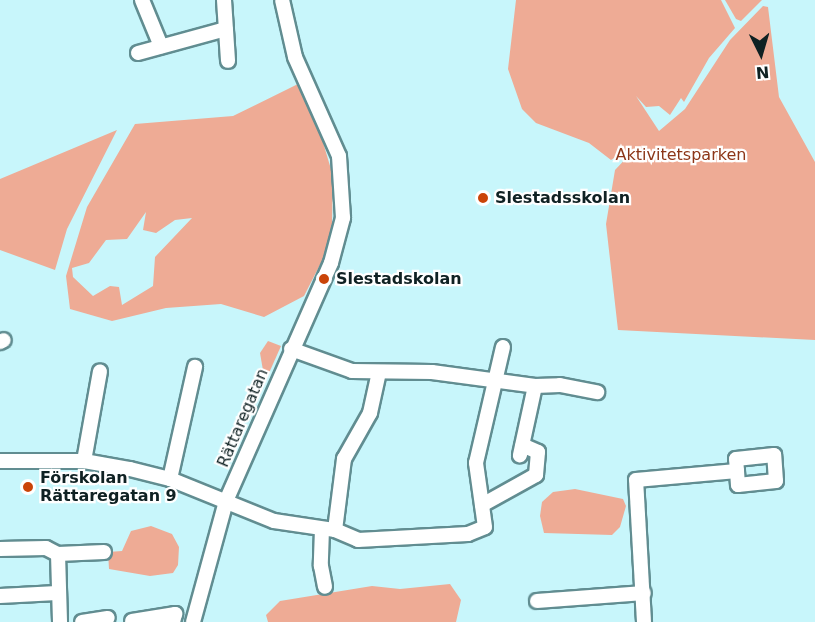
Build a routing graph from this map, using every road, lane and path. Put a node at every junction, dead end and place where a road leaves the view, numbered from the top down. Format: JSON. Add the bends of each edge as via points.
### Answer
{"nodes":[{"id":1,"x":142,"y":0,"type":"edge"},
{"id":2,"x":224,"y":0,"type":"edge"},
{"id":3,"x":282,"y":0,"type":"edge"},
{"id":4,"x":226,"y":29,"type":"junction"},
{"id":5,"x":161,"y":46,"type":"junction"},
{"id":6,"x":138,"y":52,"type":"dead end"},
{"id":7,"x":228,"y":61,"type":"dead end"},
{"id":8,"x":503,"y":347,"type":"dead end"},
{"id":9,"x":291,"y":349,"type":"junction"},
{"id":10,"x":195,"y":367,"type":"dead end"},
{"id":11,"x":100,"y":371,"type":"dead end"},
{"id":12,"x":379,"y":372,"type":"junction"},
{"id":13,"x":495,"y":379,"type":"junction"},
{"id":14,"x":535,"y":387,"type":"junction"},
{"id":15,"x":597,"y":392,"type":"dead end"},
{"id":16,"x":84,"y":460,"type":"junction"},
{"id":17,"x":0,"y":461,"type":"edge"},
{"id":18,"x":737,"y":471,"type":"dead end"},
{"id":19,"x":170,"y":479,"type":"junction"},
{"id":20,"x":226,"y":501,"type":"junction"},
{"id":21,"x":482,"y":505,"type":"junction"},
{"id":22,"x":329,"y":530,"type":"junction"},
{"id":23,"x":0,"y":549,"type":"edge"},
{"id":24,"x":104,"y":552,"type":"dead end"},
{"id":25,"x":58,"y":554,"type":"junction"},
{"id":26,"x":325,"y":587,"type":"dead end"},
{"id":27,"x":57,"y":593,"type":"junction"},
{"id":28,"x":644,"y":593,"type":"junction"},
{"id":29,"x":0,"y":596,"type":"edge"},
{"id":30,"x":537,"y":602,"type":"dead end"},
{"id":31,"x":108,"y":618,"type":"dead end"},
{"id":32,"x":132,"y":621,"type":"edge"},
{"id":33,"x":60,"y":622,"type":"edge"},
{"id":34,"x":82,"y":622,"type":"edge"},
{"id":35,"x":173,"y":622,"type":"edge"},
{"id":36,"x":193,"y":622,"type":"edge"},
{"id":37,"x":644,"y":622,"type":"edge"}],
"edges":[{"from":1,"to":5,"type":"street"},
{"from":2,"to":4,"type":"street"},
{"from":3,"to":9,"type":"street","name":"Rättaregatan","via":[[288,35],[339,156],[343,218],[331,262]]},
{"from":4,"to":5,"type":"street"},
{"from":4,"to":7,"type":"street"},
{"from":5,"to":6,"type":"street"},
{"from":8,"to":13,"type":"street"},
{"from":9,"to":12,"type":"street","via":[[342,369]]},
{"from":9,"to":20,"type":"street","name":"Rättaregatan"},
{"from":10,"to":19,"type":"street"},
{"from":11,"to":16,"type":"street"},
{"from":12,"to":13,"type":"street","via":[[432,372]]},
{"from":12,"to":22,"type":"street","via":[[370,413],[344,459]]},
{"from":13,"to":14,"type":"street"},
{"from":13,"to":21,"type":"street","via":[[476,463]]},
{"from":14,"to":15,"type":"street","via":[[560,385]]},
{"from":14,"to":21,"type":"street","via":[[521,450],[538,452],[536,475]]},
{"from":16,"to":17,"type":"street"},
{"from":16,"to":19,"type":"street"},
{"from":18,"to":28,"type":"street","via":[[636,480]]},
{"from":19,"to":20,"type":"street"},
{"from":20,"to":22,"type":"street","via":[[274,521]]},
{"from":20,"to":36,"type":"street","name":"Rättaregatan"},
{"from":21,"to":22,"type":"street","via":[[485,527],[468,534],[417,534],[369,541]]},
{"from":22,"to":26,"type":"street","via":[[321,567]]},
{"from":23,"to":25,"type":"street","via":[[46,548]]},
{"from":24,"to":25,"type":"street"},
{"from":25,"to":27,"type":"street"},
{"from":27,"to":29,"type":"street"},
{"from":27,"to":33,"type":"street"},
{"from":28,"to":30,"type":"street"},
{"from":28,"to":37,"type":"street"},
{"from":31,"to":34,"type":"street"},
{"from":32,"to":35,"type":"street","via":[[175,614]]}]}
